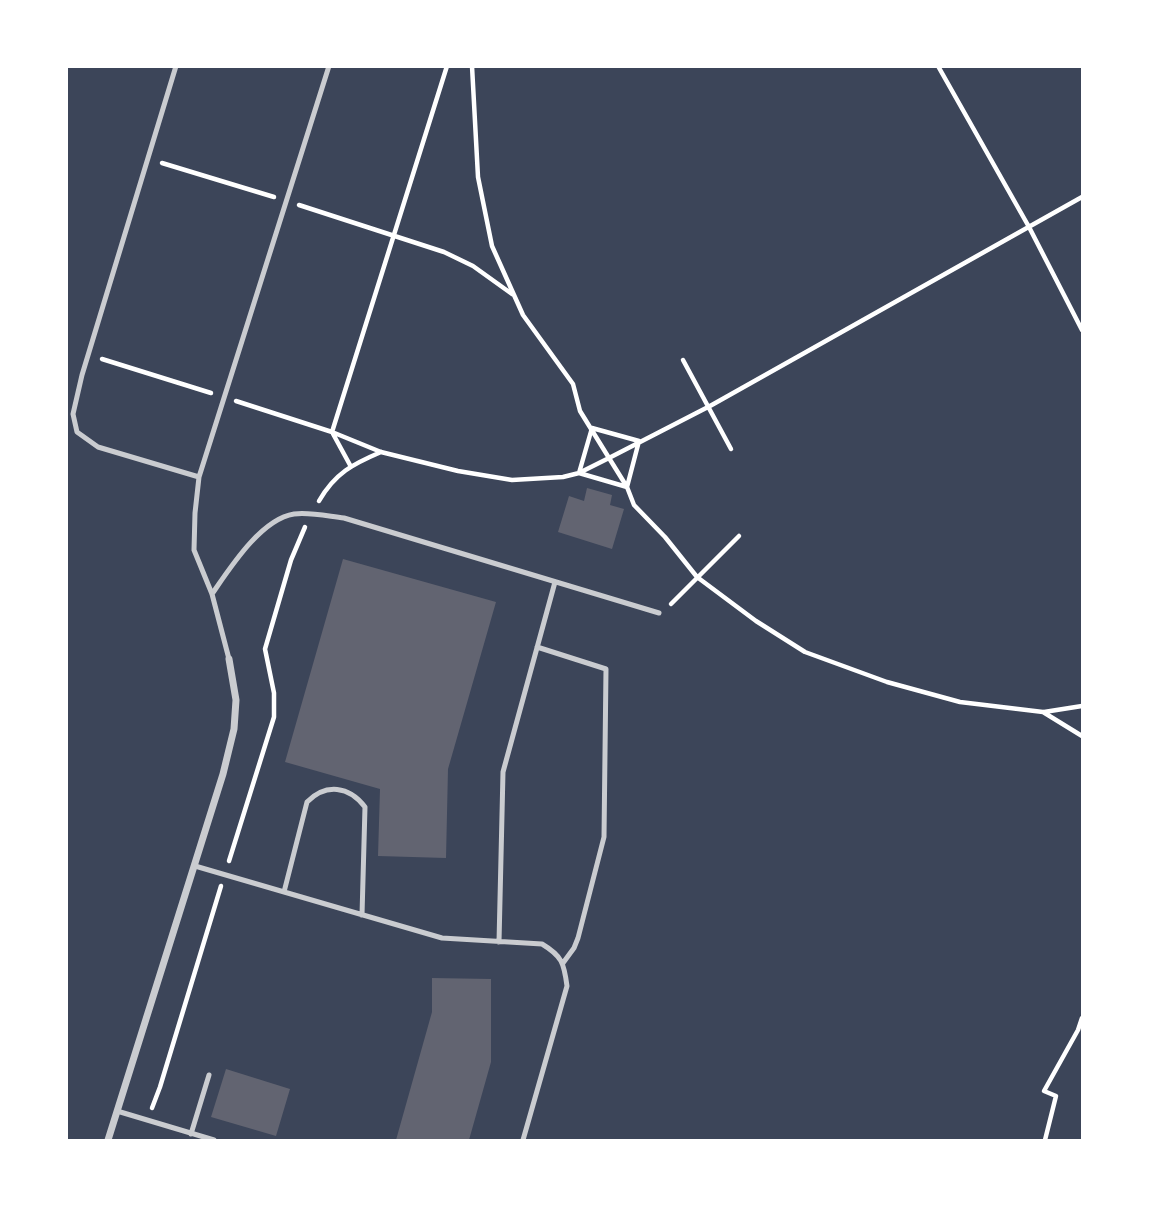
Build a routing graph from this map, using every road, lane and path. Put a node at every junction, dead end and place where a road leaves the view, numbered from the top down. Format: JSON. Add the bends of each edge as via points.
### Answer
{"nodes":[{"id":1,"x":176,"y":66,"type":"edge"},
{"id":2,"x":329,"y":66,"type":"edge"},
{"id":3,"x":447,"y":66,"type":"edge"},
{"id":4,"x":472,"y":66,"type":"edge"},
{"id":5,"x":938,"y":66,"type":"edge"},
{"id":6,"x":148,"y":159,"type":"junction"},
{"id":7,"x":1083,"y":197,"type":"edge"},
{"id":8,"x":287,"y":201,"type":"junction"},
{"id":9,"x":1029,"y":227,"type":"junction"},
{"id":10,"x":393,"y":235,"type":"junction"},
{"id":11,"x":513,"y":295,"type":"junction"},
{"id":12,"x":1083,"y":330,"type":"edge"},
{"id":13,"x":683,"y":360,"type":"dead end"},
{"id":14,"x":709,"y":406,"type":"junction"},
{"id":15,"x":592,"y":428,"type":"junction"},
{"id":16,"x":331,"y":432,"type":"junction"},
{"id":17,"x":639,"y":441,"type":"junction"},
{"id":18,"x":731,"y":449,"type":"dead end"},
{"id":19,"x":381,"y":452,"type":"junction"},
{"id":20,"x":609,"y":458,"type":"junction"},
{"id":21,"x":350,"y":465,"type":"junction"},
{"id":22,"x":579,"y":473,"type":"junction"},
{"id":23,"x":200,"y":477,"type":"junction"},
{"id":24,"x":626,"y":487,"type":"junction"},
{"id":25,"x":311,"y":513,"type":"junction"},
{"id":26,"x":740,"y":536,"type":"dead end"},
{"id":27,"x":697,"y":577,"type":"junction"},
{"id":28,"x":555,"y":582,"type":"junction"},
{"id":29,"x":212,"y":594,"type":"junction"},
{"id":30,"x":659,"y":613,"type":"joint"},
{"id":31,"x":537,"y":647,"type":"junction"},
{"id":32,"x":229,"y":659,"type":"joint"},
{"id":33,"x":1083,"y":706,"type":"edge"},
{"id":34,"x":1043,"y":712,"type":"junction"},
{"id":35,"x":1083,"y":736,"type":"edge"},
{"id":36,"x":195,"y":866,"type":"junction"},
{"id":37,"x":225,"y":874,"type":"junction"},
{"id":38,"x":284,"y":892,"type":"junction"},
{"id":39,"x":362,"y":915,"type":"junction"},
{"id":40,"x":499,"y":942,"type":"junction"},
{"id":41,"x":563,"y":963,"type":"junction"},
{"id":42,"x":1083,"y":1017,"type":"edge"},
{"id":43,"x":209,"y":1075,"type":"dead end"},
{"id":44,"x":117,"y":1111,"type":"junction"},
{"id":45,"x":147,"y":1120,"type":"junction"},
{"id":46,"x":191,"y":1134,"type":"junction"},
{"id":47,"x":108,"y":1140,"type":"edge"},
{"id":48,"x":214,"y":1140,"type":"edge"},
{"id":49,"x":523,"y":1140,"type":"edge"},
{"id":50,"x":1045,"y":1140,"type":"edge"}],
"edges":[{"from":1,"to":6,"type":"lane"},
{"from":2,"to":8,"type":"lane"},
{"from":3,"to":10,"type":"path"},
{"from":4,"to":11,"type":"path","via":[[483,209],[492,246]]},
{"from":5,"to":9,"type":"path"},
{"from":6,"to":8,"type":"path"},
{"from":6,"to":23,"type":"lane","via":[[73,414],[77,432],[98,447]]},
{"from":7,"to":9,"type":"path"},
{"from":8,"to":10,"type":"path"},
{"from":8,"to":23,"type":"lane"},
{"from":9,"to":12,"type":"path"},
{"from":9,"to":14,"type":"path"},
{"from":10,"to":11,"type":"path","via":[[473,266]]},
{"from":10,"to":16,"type":"path"},
{"from":11,"to":15,"type":"path","via":[[573,384],[580,411]]},
{"from":13,"to":14,"type":"path"},
{"from":14,"to":17,"type":"path"},
{"from":14,"to":18,"type":"path"},
{"from":15,"to":17,"type":"path"},
{"from":15,"to":20,"type":"path"},
{"from":15,"to":22,"type":"path"},
{"from":16,"to":19,"type":"path"},
{"from":16,"to":21,"type":"path"},
{"from":17,"to":20,"type":"path"},
{"from":17,"to":24,"type":"path"},
{"from":19,"to":21,"type":"path"},
{"from":19,"to":22,"type":"path","via":[[512,480]]},
{"from":20,"to":22,"type":"path"},
{"from":20,"to":24,"type":"path"},
{"from":21,"to":25,"type":"path"},
{"from":22,"to":24,"type":"path"},
{"from":23,"to":29,"type":"lane","via":[[194,550]]},
{"from":24,"to":27,"type":"path","via":[[634,505]]},
{"from":25,"to":28,"type":"lane","via":[[344,518]]},
{"from":25,"to":29,"type":"lane","via":[[291,514],[266,528]]},
{"from":25,"to":37,"type":"path","via":[[270,627],[265,649],[274,718]]},
{"from":26,"to":27,"type":"path"},
{"from":27,"to":30,"type":"path"},
{"from":27,"to":34,"type":"path","via":[[805,652],[960,702]]},
{"from":28,"to":30,"type":"lane"},
{"from":28,"to":31,"type":"lane"},
{"from":29,"to":32,"type":"lane"},
{"from":31,"to":40,"type":"lane","via":[[503,772]]},
{"from":31,"to":41,"type":"lane","via":[[606,669],[604,837],[578,938]]},
{"from":32,"to":36,"type":"street","via":[[236,700],[234,729]]},
{"from":33,"to":34,"type":"path"},
{"from":34,"to":35,"type":"path"},
{"from":36,"to":37,"type":"lane"},
{"from":36,"to":44,"type":"street"},
{"from":37,"to":38,"type":"lane"},
{"from":37,"to":45,"type":"path"},
{"from":38,"to":39,"type":"lane"},
{"from":38,"to":39,"type":"lane","via":[[307,802],[330,788],[359,799],[365,807]]},
{"from":39,"to":40,"type":"lane","via":[[442,939]]},
{"from":40,"to":41,"type":"lane","via":[[542,944]]},
{"from":41,"to":49,"type":"lane","via":[[567,986]]},
{"from":42,"to":50,"type":"path","via":[[1044,1091],[1056,1096]]},
{"from":43,"to":46,"type":"lane"},
{"from":44,"to":45,"type":"lane"},
{"from":44,"to":47,"type":"street"},
{"from":45,"to":46,"type":"lane"},
{"from":46,"to":48,"type":"lane"}]}
